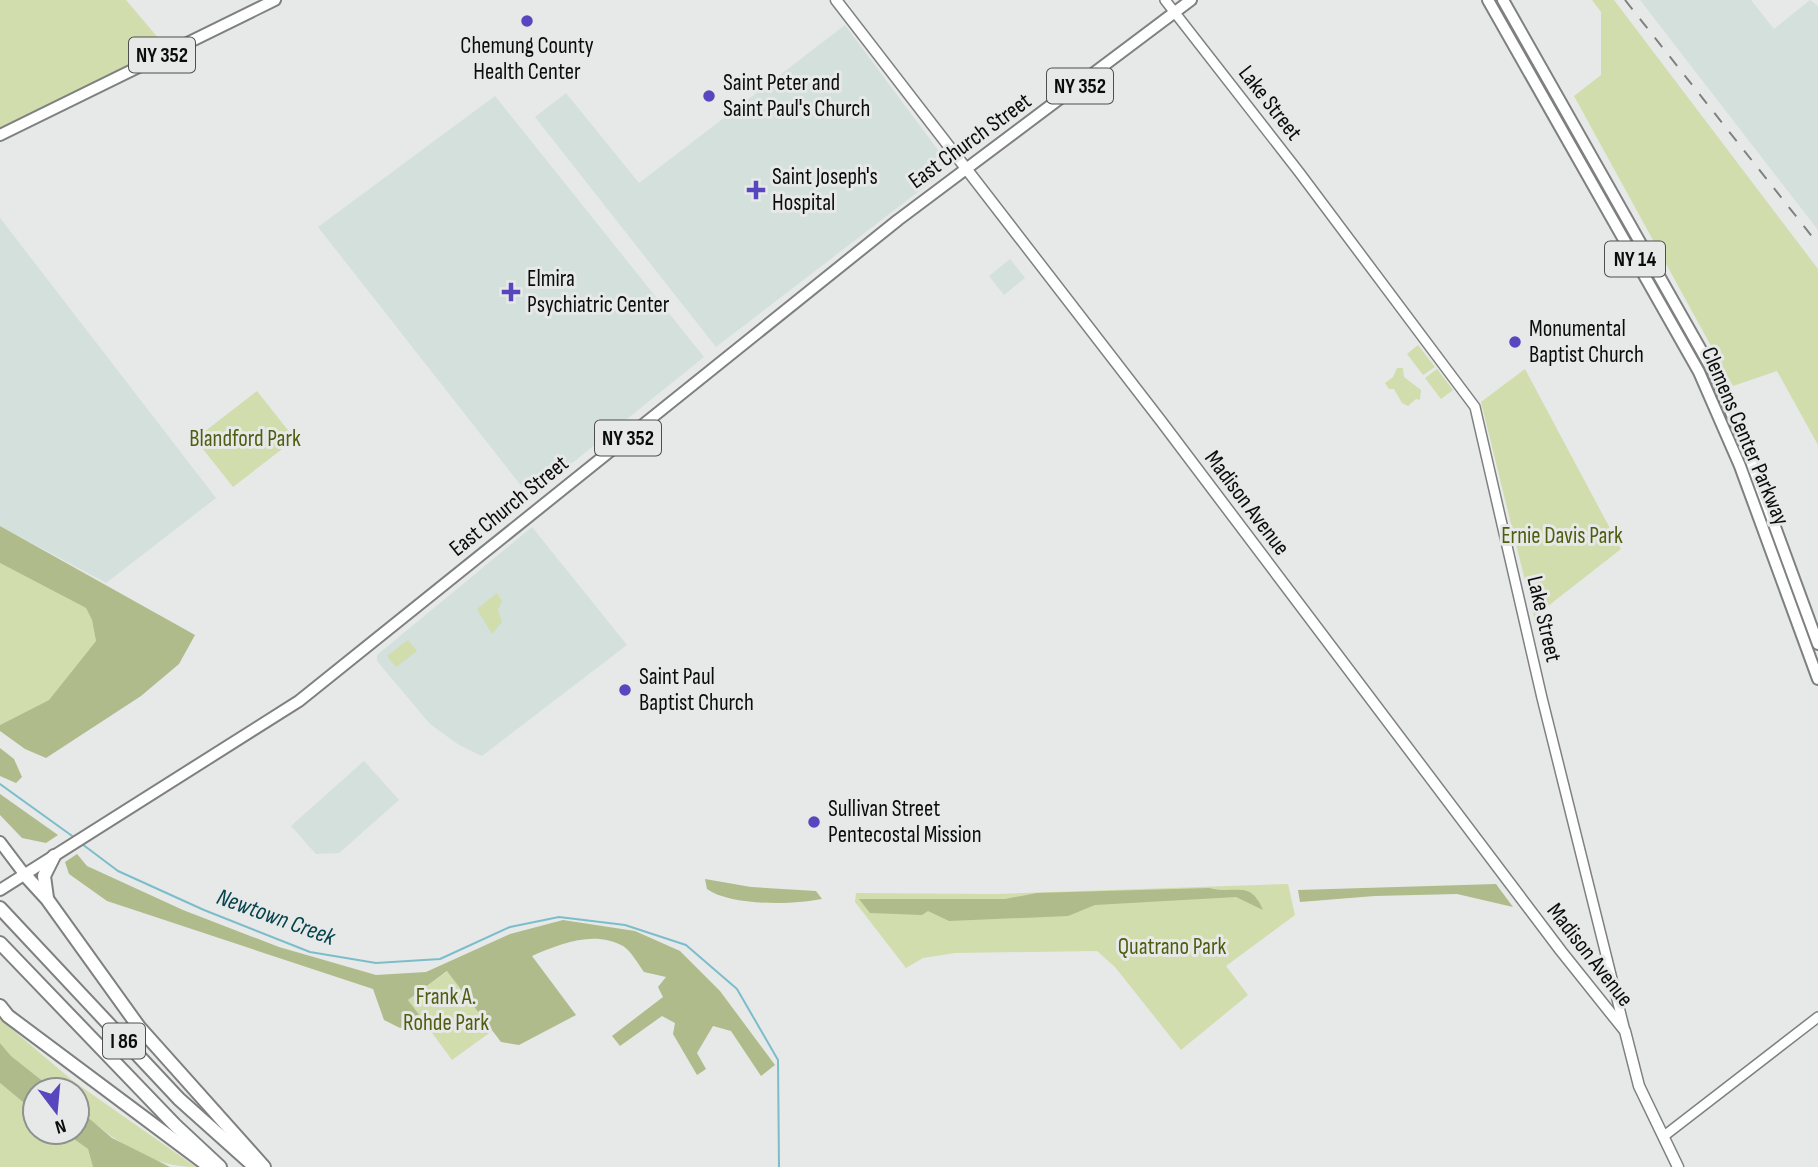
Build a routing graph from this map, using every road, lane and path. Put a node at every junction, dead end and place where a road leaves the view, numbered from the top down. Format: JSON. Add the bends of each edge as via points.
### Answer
{"nodes":[{"id":1,"x":275,"y":0,"type":"edge"},
{"id":2,"x":836,"y":0,"type":"edge"},
{"id":3,"x":1165,"y":0,"type":"edge"},
{"id":4,"x":1191,"y":0,"type":"edge"},
{"id":5,"x":1488,"y":0,"type":"edge"},
{"id":6,"x":1503,"y":0,"type":"edge"},
{"id":7,"x":1175,"y":13,"type":"junction"},
{"id":8,"x":0,"y":135,"type":"edge"},
{"id":9,"x":966,"y":170,"type":"junction"},
{"id":10,"x":1818,"y":644,"type":"edge"},
{"id":11,"x":1818,"y":679,"type":"edge"},
{"id":12,"x":0,"y":842,"type":"edge"},
{"id":13,"x":54,"y":856,"type":"junction"},
{"id":14,"x":25,"y":875,"type":"junction"},
{"id":15,"x":3,"y":888,"type":"edge"},
{"id":16,"x":47,"y":899,"type":"junction"},
{"id":17,"x":0,"y":908,"type":"edge"},
{"id":18,"x":0,"y":943,"type":"edge"},
{"id":19,"x":0,"y":1006,"type":"edge"},
{"id":20,"x":1818,"y":1017,"type":"edge"},
{"id":21,"x":1625,"y":1031,"type":"junction"},
{"id":22,"x":1664,"y":1136,"type":"junction"},
{"id":23,"x":210,"y":1167,"type":"edge"},
{"id":24,"x":220,"y":1167,"type":"edge"},
{"id":25,"x":255,"y":1167,"type":"edge"},
{"id":26,"x":264,"y":1167,"type":"edge"},
{"id":27,"x":1678,"y":1167,"type":"edge"}],
"edges":[{"from":1,"to":8,"type":"main road","number":"NY 352"},
{"from":2,"to":9,"type":"main road","name":"Madison Avenue"},
{"from":3,"to":7,"type":"street","name":"Lake Street"},
{"from":4,"to":7,"type":"main road","name":"East Church Street","number":"NY 352"},
{"from":5,"to":11,"type":"main road","name":"Clemens Center Parkway","number":"NY 14","via":[[1699,372],[1735,454]]},
{"from":6,"to":10,"type":"main road","name":"Clemens Center Parkway","number":"NY 14","via":[[1714,373],[1745,444]]},
{"from":7,"to":9,"type":"main road","name":"East Church Street","number":"NY 352"},
{"from":7,"to":21,"type":"street","name":"Lake Street","via":[[1475,407]]},
{"from":9,"to":13,"type":"main road","name":"East Church Street","number":"NY 352","via":[[299,701]]},
{"from":9,"to":21,"type":"main road","name":"Madison Avenue"},
{"from":12,"to":14,"type":"main road"},
{"from":13,"to":14,"type":"main road","name":"East Church Street","number":"NY 352"},
{"from":13,"to":16,"type":"highway","via":[[44,876]]},
{"from":14,"to":15,"type":"main road","name":"East Church Street","number":"NY 352"},
{"from":14,"to":16,"type":"highway"},
{"from":16,"to":26,"type":"highway","via":[[139,1027]]},
{"from":17,"to":25,"type":"highway","number":"I 86","via":[[179,1100]]},
{"from":18,"to":24,"type":"highway","number":"I 86"},
{"from":19,"to":23,"type":"highway"},
{"from":20,"to":22,"type":"street"},
{"from":21,"to":22,"type":"main road","name":"Lake Street","via":[[1639,1087]]},
{"from":22,"to":27,"type":"main road","name":"Lake Street"}]}
